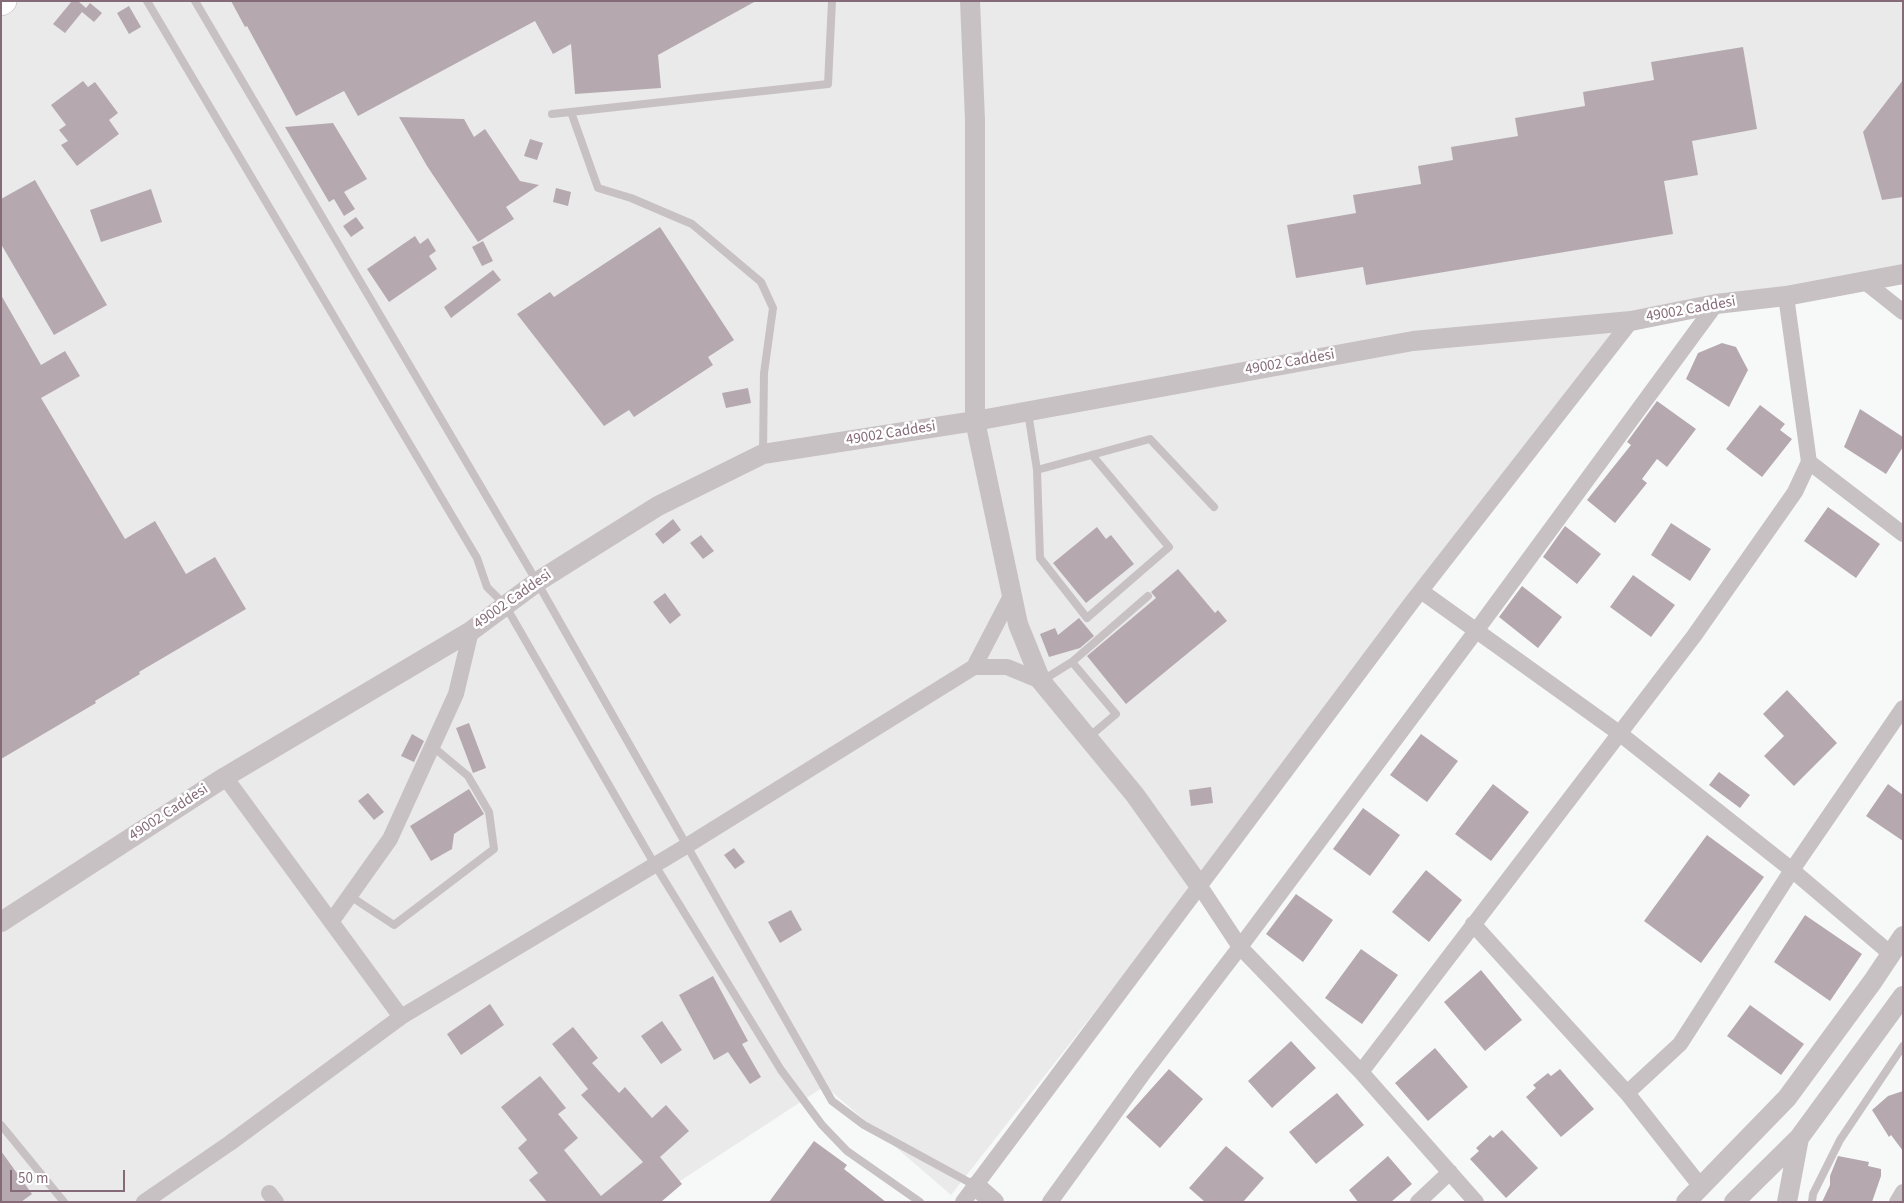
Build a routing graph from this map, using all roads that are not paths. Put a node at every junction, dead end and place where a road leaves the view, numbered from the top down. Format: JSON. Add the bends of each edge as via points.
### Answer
{"nodes":[{"id":1,"x":148,"y":1,"type":"edge"},
{"id":2,"x":195,"y":1,"type":"edge"},
{"id":3,"x":832,"y":1,"type":"edge"},
{"id":4,"x":970,"y":1,"type":"edge"},
{"id":5,"x":570,"y":112,"type":"junction"},
{"id":6,"x":552,"y":114,"type":"dead end"},
{"id":7,"x":1903,"y":274,"type":"edge"},
{"id":8,"x":1864,"y":281,"type":"junction"},
{"id":9,"x":1786,"y":296,"type":"junction"},
{"id":10,"x":1716,"y":304,"type":"junction"},
{"id":11,"x":1903,"y":312,"type":"edge"},
{"id":12,"x":1630,"y":321,"type":"junction"},
{"id":13,"x":1028,"y":412,"type":"junction"},
{"id":14,"x":975,"y":421,"type":"junction"},
{"id":15,"x":763,"y":454,"type":"junction"},
{"id":16,"x":1092,"y":455,"type":"junction"},
{"id":17,"x":1809,"y":462,"type":"junction"},
{"id":18,"x":1037,"y":470,"type":"junction"},
{"id":19,"x":1214,"y":507,"type":"dead end"},
{"id":20,"x":1903,"y":534,"type":"edge"},
{"id":21,"x":537,"y":582,"type":"junction"},
{"id":22,"x":1421,"y":591,"type":"junction"},
{"id":23,"x":1012,"y":594,"type":"junction"},
{"id":24,"x":1148,"y":596,"type":"dead end"},
{"id":25,"x":505,"y":605,"type":"junction"},
{"id":26,"x":471,"y":631,"type":"junction"},
{"id":27,"x":1476,"y":631,"type":"junction"},
{"id":28,"x":1072,"y":662,"type":"junction"},
{"id":29,"x":974,"y":666,"type":"junction"},
{"id":30,"x":1041,"y":681,"type":"junction"},
{"id":31,"x":1903,"y":708,"type":"edge"},
{"id":32,"x":1619,"y":734,"type":"junction"},
{"id":33,"x":1087,"y":738,"type":"junction"},
{"id":34,"x":432,"y":746,"type":"junction"},
{"id":35,"x":225,"y":776,"type":"junction"},
{"id":36,"x":688,"y":845,"type":"junction"},
{"id":37,"x":656,"y":865,"type":"junction"},
{"id":38,"x":1792,"y":870,"type":"junction"},
{"id":39,"x":1200,"y":885,"type":"junction"},
{"id":40,"x":350,"y":896,"type":"junction"},
{"id":41,"x":1,"y":922,"type":"edge"},
{"id":42,"x":332,"y":922,"type":"junction"},
{"id":43,"x":1473,"y":924,"type":"junction"},
{"id":44,"x":1903,"y":936,"type":"edge"},
{"id":45,"x":1240,"y":947,"type":"junction"},
{"id":46,"x":1891,"y":954,"type":"junction"},
{"id":47,"x":1903,"y":996,"type":"edge"},
{"id":48,"x":401,"y":1017,"type":"junction"},
{"id":49,"x":1903,"y":1046,"type":"edge"},
{"id":50,"x":1361,"y":1072,"type":"junction"},
{"id":51,"x":1627,"y":1093,"type":"junction"},
{"id":52,"x":1,"y":1125,"type":"edge"},
{"id":53,"x":1799,"y":1138,"type":"junction"},
{"id":54,"x":1450,"y":1172,"type":"junction"},
{"id":55,"x":976,"y":1186,"type":"junction"},
{"id":56,"x":1702,"y":1188,"type":"junction"},
{"id":57,"x":1903,"y":1192,"type":"edge"},
{"id":58,"x":64,"y":1202,"type":"edge"},
{"id":59,"x":144,"y":1202,"type":"edge"},
{"id":60,"x":920,"y":1202,"type":"edge"},
{"id":61,"x":963,"y":1202,"type":"edge"},
{"id":62,"x":994,"y":1202,"type":"edge"},
{"id":63,"x":1050,"y":1202,"type":"edge"},
{"id":64,"x":1418,"y":1202,"type":"edge"},
{"id":65,"x":1476,"y":1202,"type":"edge"},
{"id":66,"x":1686,"y":1202,"type":"edge"},
{"id":67,"x":1734,"y":1202,"type":"edge"},
{"id":68,"x":1787,"y":1202,"type":"edge"},
{"id":69,"x":1812,"y":1202,"type":"edge"},
{"id":70,"x":1897,"y":1202,"type":"edge"}],
"edges":[{"from":1,"to":25,"type":"lane","via":[[477,558],[488,587]]},
{"from":2,"to":21,"type":"lane"},
{"from":3,"to":5,"type":"lane","via":[[828,84]]},
{"from":4,"to":14,"type":"street","via":[[975,120]]},
{"from":5,"to":6,"type":"lane"},
{"from":5,"to":15,"type":"lane","via":[[598,188],[692,224],[760,282],[772,308],[764,373]]},
{"from":7,"to":8,"type":"street","name":"49002 Caddesi"},
{"from":8,"to":9,"type":"street","name":"49002 Caddesi"},
{"from":8,"to":11,"type":"street"},
{"from":9,"to":10,"type":"street","name":"49002 Caddesi"},
{"from":9,"to":17,"type":"street"},
{"from":10,"to":12,"type":"street","name":"49002 Caddesi"},
{"from":10,"to":27,"type":"street"},
{"from":12,"to":13,"type":"street","name":"49002 Caddesi","via":[[1413,340]]},
{"from":12,"to":22,"type":"street"},
{"from":13,"to":14,"type":"street","name":"49002 Caddesi"},
{"from":13,"to":18,"type":"lane"},
{"from":14,"to":15,"type":"street","name":"49002 Caddesi"},
{"from":14,"to":23,"type":"street"},
{"from":15,"to":21,"type":"street","name":"49002 Caddesi","via":[[658,506]]},
{"from":16,"to":18,"type":"lane"},
{"from":16,"to":18,"type":"lane","via":[[1170,547],[1087,618],[1040,558]]},
{"from":16,"to":19,"type":"lane","via":[[1150,438]]},
{"from":17,"to":20,"type":"street"},
{"from":17,"to":32,"type":"street","via":[[1796,492],[1694,636]]},
{"from":21,"to":25,"type":"street","name":"49002 Caddesi"},
{"from":21,"to":36,"type":"lane"},
{"from":22,"to":27,"type":"street"},
{"from":22,"to":39,"type":"street"},
{"from":23,"to":29,"type":"street"},
{"from":23,"to":30,"type":"street","via":[[1018,624]]},
{"from":24,"to":28,"type":"lane"},
{"from":25,"to":26,"type":"street","name":"49002 Caddesi"},
{"from":25,"to":37,"type":"lane"},
{"from":26,"to":34,"type":"street","via":[[456,694]]},
{"from":26,"to":35,"type":"street","name":"49002 Caddesi"},
{"from":27,"to":32,"type":"street"},
{"from":27,"to":45,"type":"street"},
{"from":28,"to":30,"type":"lane"},
{"from":28,"to":33,"type":"lane","via":[[1116,714]]},
{"from":29,"to":30,"type":"street","via":[[1007,667]]},
{"from":29,"to":36,"type":"street"},
{"from":30,"to":33,"type":"street"},
{"from":31,"to":38,"type":"street"},
{"from":32,"to":38,"type":"street"},
{"from":32,"to":43,"type":"street"},
{"from":33,"to":39,"type":"street","via":[[1135,795]]},
{"from":34,"to":40,"type":"street","via":[[390,839]]},
{"from":34,"to":40,"type":"lane","via":[[468,776],[489,812],[494,849],[394,925]]},
{"from":35,"to":41,"type":"street","name":"49002 Caddesi"},
{"from":35,"to":42,"type":"street"},
{"from":36,"to":37,"type":"street"},
{"from":36,"to":55,"type":"lane","via":[[832,1100],[864,1125]]},
{"from":37,"to":48,"type":"street"},
{"from":37,"to":60,"type":"lane","via":[[781,1070],[806,1105],[847,1151]]},
{"from":38,"to":46,"type":"street"},
{"from":38,"to":51,"type":"street","via":[[1680,1044]]},
{"from":39,"to":45,"type":"street"},
{"from":39,"to":55,"type":"street"},
{"from":40,"to":42,"type":"street"},
{"from":42,"to":48,"type":"street"},
{"from":43,"to":50,"type":"street"},
{"from":43,"to":51,"type":"street"},
{"from":44,"to":46,"type":"street"},
{"from":45,"to":50,"type":"street"},
{"from":45,"to":63,"type":"street"},
{"from":46,"to":56,"type":"street","via":[[1787,1098]]},
{"from":47,"to":53,"type":"street"},
{"from":48,"to":59,"type":"street"},
{"from":49,"to":69,"type":"lane","via":[[1840,1140]]},
{"from":50,"to":54,"type":"street"},
{"from":51,"to":56,"type":"street"},
{"from":52,"to":58,"type":"lane"},
{"from":53,"to":67,"type":"street"},
{"from":53,"to":68,"type":"street"},
{"from":54,"to":64,"type":"street"},
{"from":54,"to":65,"type":"street"},
{"from":55,"to":61,"type":"street"},
{"from":55,"to":62,"type":"street"},
{"from":56,"to":66,"type":"street"},
{"from":57,"to":70,"type":"street"}]}
